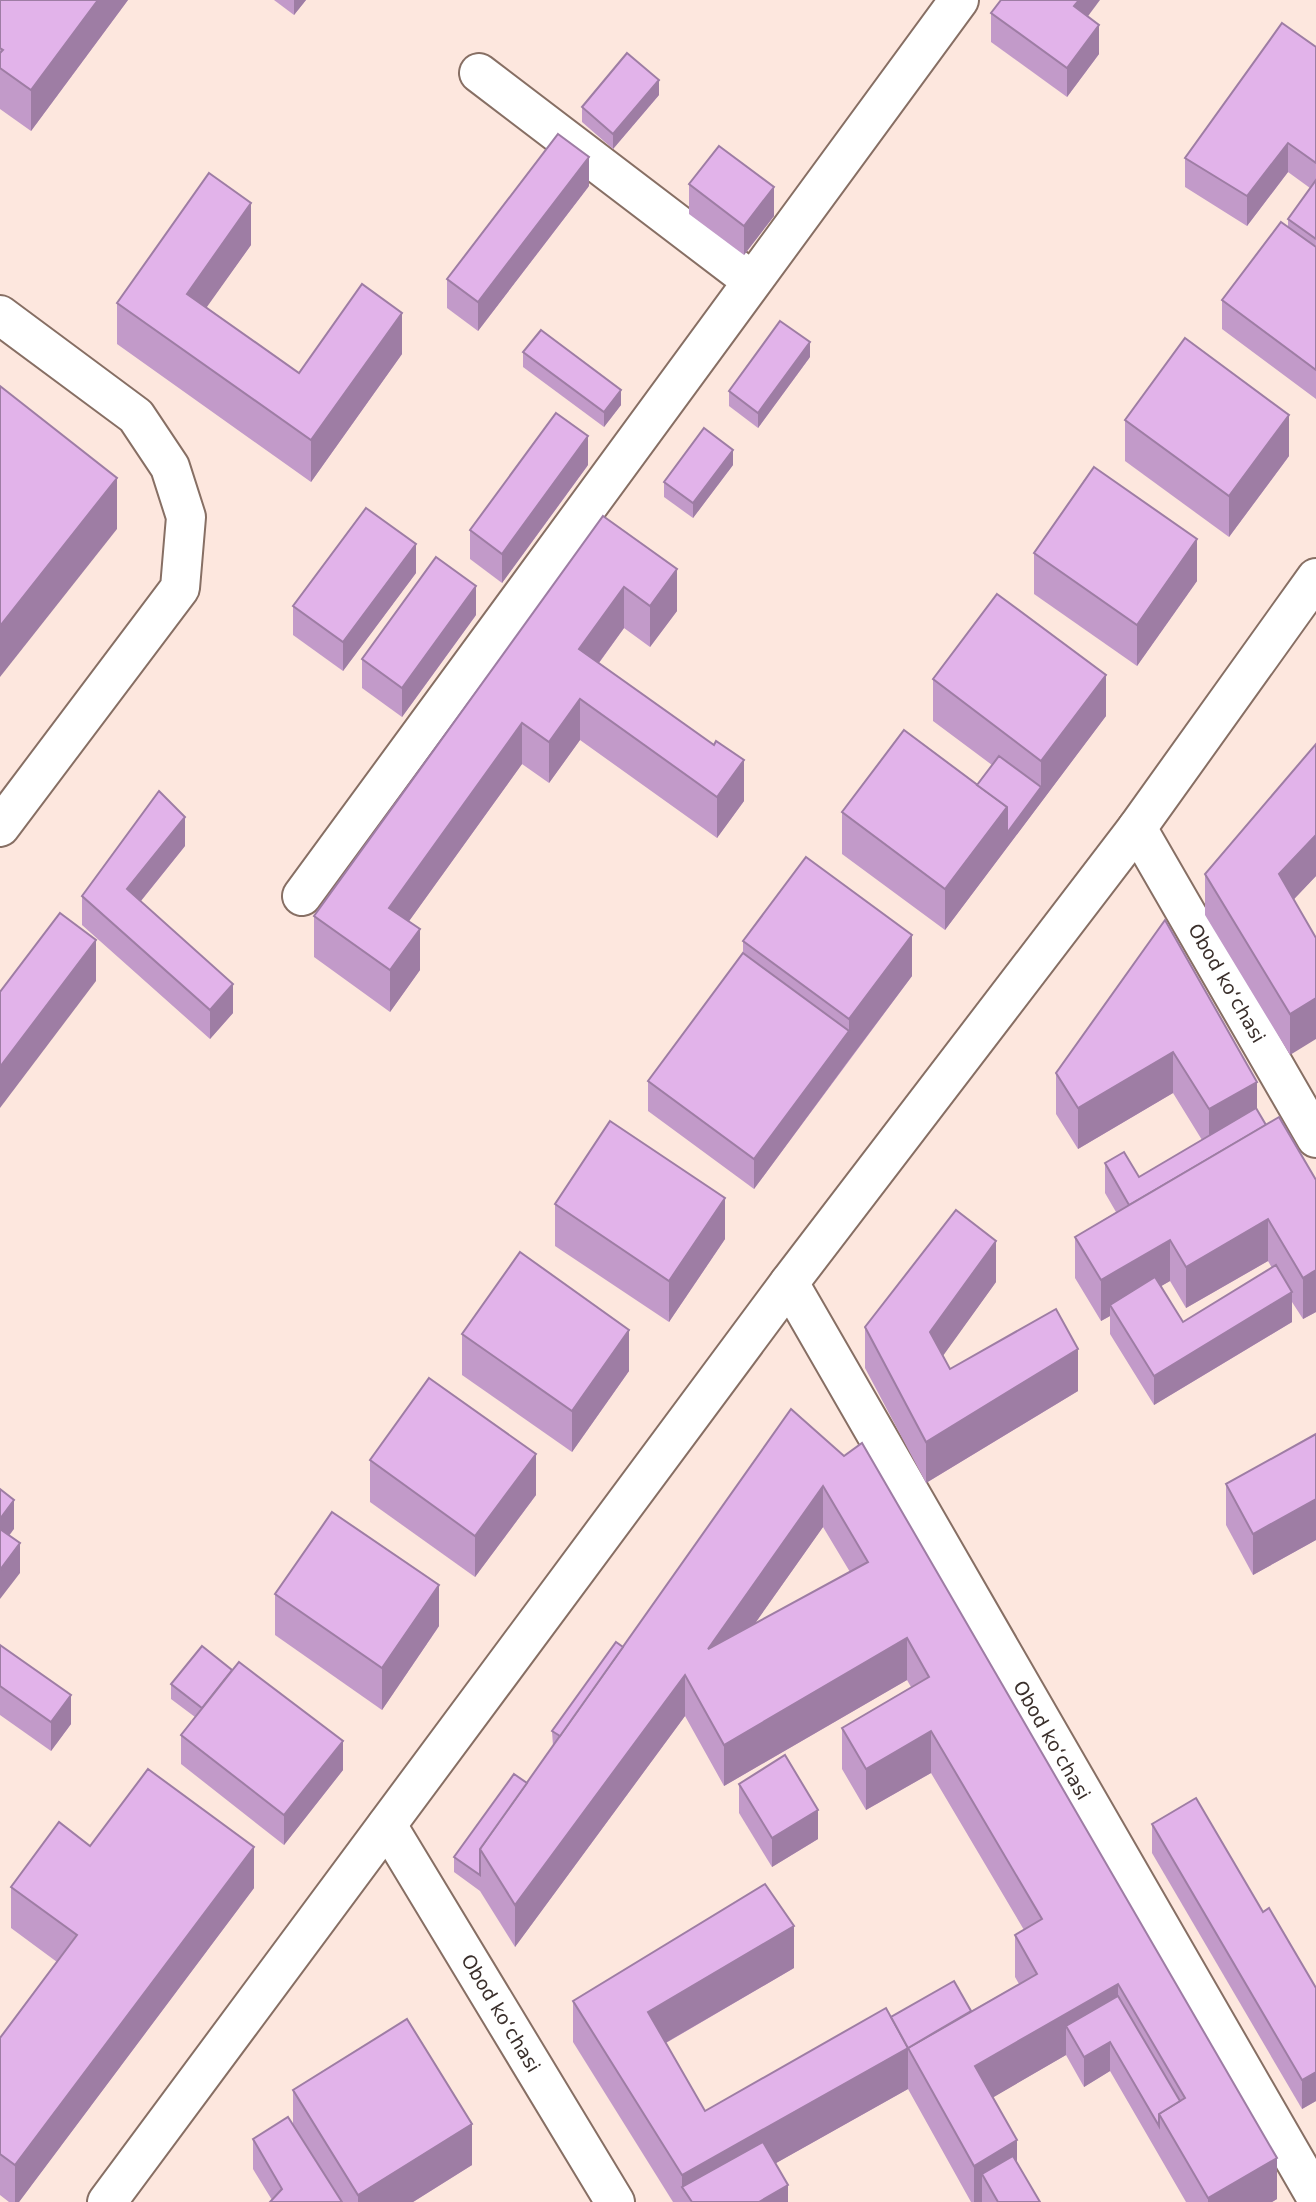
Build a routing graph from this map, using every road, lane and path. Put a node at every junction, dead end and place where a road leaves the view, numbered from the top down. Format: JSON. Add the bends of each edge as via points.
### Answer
{"nodes":[{"id":1,"x":959,"y":0,"type":"edge"},
{"id":2,"x":480,"y":73,"type":"dead end"},
{"id":3,"x":752,"y":281,"type":"junction"},
{"id":4,"x":0,"y":315,"type":"edge"},
{"id":5,"x":1316,"y":578,"type":"edge"},
{"id":6,"x":0,"y":827,"type":"edge"},
{"id":7,"x":1137,"y":828,"type":"junction"},
{"id":8,"x":302,"y":897,"type":"dead end"},
{"id":9,"x":1316,"y":1138,"type":"edge"},
{"id":10,"x":789,"y":1283,"type":"junction"},
{"id":11,"x":387,"y":1825,"type":"junction"},
{"id":12,"x":1316,"y":2197,"type":"edge"},
{"id":13,"x":107,"y":2202,"type":"edge"},
{"id":14,"x":615,"y":2202,"type":"edge"}],
"edges":[{"from":1,"to":3,"type":"street"},
{"from":2,"to":3,"type":"street"},
{"from":3,"to":8,"type":"street"},
{"from":4,"to":6,"type":"street","via":[[136,416],[170,467],[186,517],[180,588]]},
{"from":5,"to":7,"type":"street"},
{"from":7,"to":9,"type":"street","name":"Obod koʻchasi"},
{"from":7,"to":10,"type":"street"},
{"from":10,"to":11,"type":"street"},
{"from":10,"to":12,"type":"street","name":"Obod koʻchasi"},
{"from":11,"to":13,"type":"street"},
{"from":11,"to":14,"type":"street","name":"Obod koʻchasi"}]}
